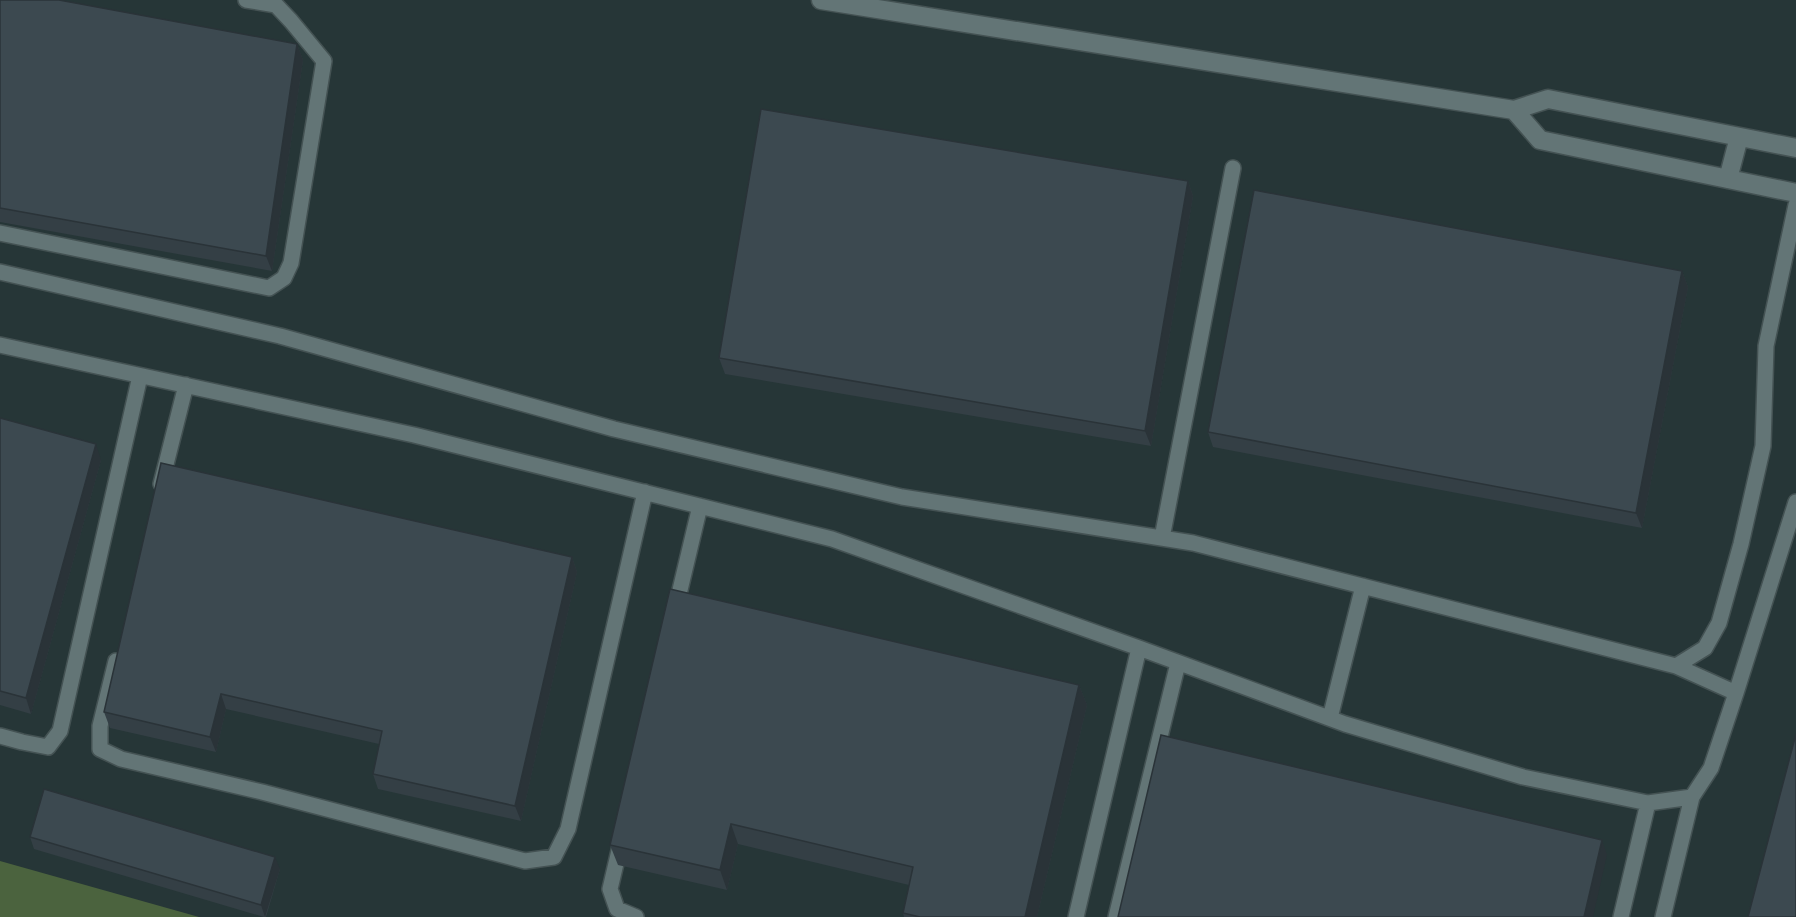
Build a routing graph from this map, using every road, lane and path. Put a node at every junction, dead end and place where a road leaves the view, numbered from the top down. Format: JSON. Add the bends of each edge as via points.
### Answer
{"nodes":[{"id":1,"x":246,"y":0,"type":"edge"},
{"id":2,"x":821,"y":0,"type":"edge"},
{"id":3,"x":276,"y":2,"type":"edge"},
{"id":4,"x":1514,"y":110,"type":"junction"},
{"id":5,"x":1739,"y":137,"type":"junction"},
{"id":6,"x":1796,"y":148,"type":"edge"},
{"id":7,"x":1233,"y":168,"type":"dead end"},
{"id":8,"x":1728,"y":179,"type":"junction"},
{"id":9,"x":1796,"y":193,"type":"edge"},
{"id":10,"x":1796,"y":206,"type":"edge"},
{"id":11,"x":0,"y":233,"type":"edge"},
{"id":12,"x":0,"y":272,"type":"edge"},
{"id":13,"x":0,"y":345,"type":"edge"},
{"id":14,"x":140,"y":376,"type":"junction"},
{"id":15,"x":186,"y":386,"type":"junction"},
{"id":16,"x":645,"y":492,"type":"junction"},
{"id":17,"x":157,"y":499,"type":"edge"},
{"id":18,"x":1796,"y":502,"type":"edge"},
{"id":19,"x":700,"y":506,"type":"junction"},
{"id":20,"x":1162,"y":538,"type":"junction"},
{"id":21,"x":1363,"y":586,"type":"junction"},
{"id":22,"x":672,"y":622,"type":"edge"},
{"id":23,"x":120,"y":646,"type":"edge"},
{"id":24,"x":1139,"y":648,"type":"junction"},
{"id":25,"x":1178,"y":663,"type":"junction"},
{"id":26,"x":1676,"y":666,"type":"junction"},
{"id":27,"x":1736,"y":693,"type":"junction"},
{"id":28,"x":1330,"y":718,"type":"junction"},
{"id":29,"x":0,"y":736,"type":"edge"},
{"id":30,"x":1692,"y":797,"type":"junction"},
{"id":31,"x":1648,"y":803,"type":"junction"},
{"id":32,"x":624,"y":831,"type":"edge"},
{"id":33,"x":636,"y":917,"type":"edge"},
{"id":34,"x":1076,"y":917,"type":"edge"},
{"id":35,"x":1116,"y":917,"type":"edge"},
{"id":36,"x":1621,"y":917,"type":"edge"},
{"id":37,"x":1663,"y":917,"type":"edge"}],
"edges":[{"from":1,"to":3,"type":"lane"},
{"from":2,"to":4,"type":"street"},
{"from":3,"to":11,"type":"lane","via":[[324,61],[291,263],[284,278],[269,288]]},
{"from":4,"to":5,"type":"street","via":[[1548,99]]},
{"from":4,"to":8,"type":"street","via":[[1540,140]]},
{"from":5,"to":6,"type":"street"},
{"from":5,"to":8,"type":"street"},
{"from":7,"to":20,"type":"lane"},
{"from":8,"to":9,"type":"street"},
{"from":10,"to":26,"type":"lane","via":[[1766,346],[1762,446],[1742,544],[1719,623],[1705,648]]},
{"from":12,"to":20,"type":"lane","via":[[280,336],[614,429],[902,497]]},
{"from":13,"to":14,"type":"lane"},
{"from":14,"to":15,"type":"lane"},
{"from":14,"to":29,"type":"lane","via":[[60,731],[48,747]]},
{"from":15,"to":16,"type":"lane","via":[[414,435]]},
{"from":15,"to":17,"type":"lane"},
{"from":16,"to":19,"type":"lane"},
{"from":16,"to":23,"type":"lane","via":[[568,829],[554,857],[525,861],[121,759],[100,749],[100,726]]},
{"from":18,"to":27,"type":"lane"},
{"from":19,"to":22,"type":"lane"},
{"from":19,"to":24,"type":"lane","via":[[832,539]]},
{"from":20,"to":21,"type":"lane"},
{"from":21,"to":26,"type":"lane"},
{"from":21,"to":28,"type":"lane"},
{"from":24,"to":25,"type":"lane"},
{"from":24,"to":34,"type":"lane"},
{"from":25,"to":28,"type":"lane"},
{"from":25,"to":35,"type":"lane"},
{"from":26,"to":27,"type":"lane"},
{"from":27,"to":30,"type":"lane","via":[[1711,768]]},
{"from":28,"to":31,"type":"lane","via":[[1522,777]]},
{"from":30,"to":31,"type":"lane"},
{"from":30,"to":37,"type":"lane"},
{"from":31,"to":36,"type":"lane"},
{"from":32,"to":33,"type":"lane","via":[[610,889],[617,909]]}]}
